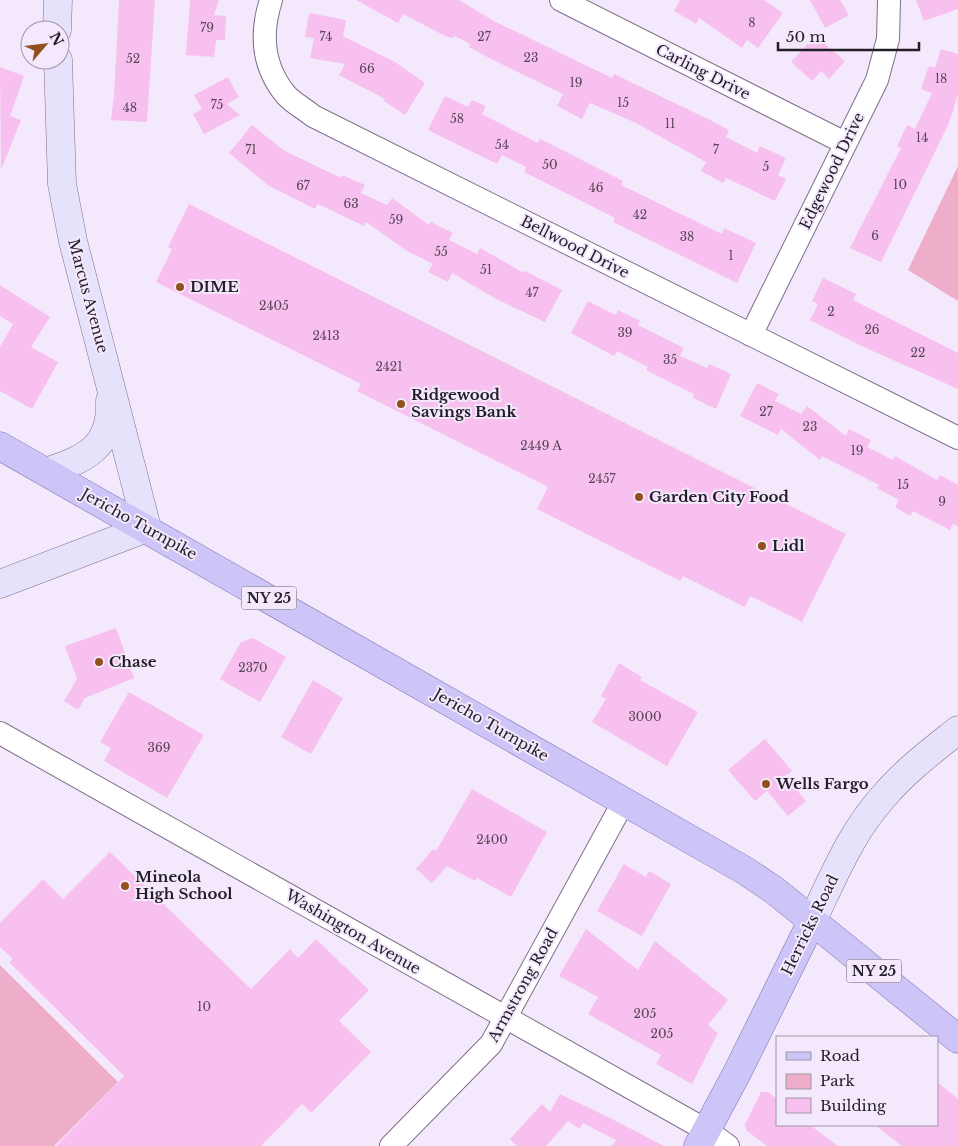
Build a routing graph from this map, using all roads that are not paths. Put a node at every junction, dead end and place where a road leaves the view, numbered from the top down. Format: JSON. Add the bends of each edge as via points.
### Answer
{"nodes":[{"id":1,"x":58,"y":0,"type":"edge"},
{"id":2,"x":271,"y":0,"type":"edge"},
{"id":3,"x":561,"y":0,"type":"edge"},
{"id":4,"x":889,"y":0,"type":"edge"},
{"id":5,"x":57,"y":20,"type":"edge"},
{"id":6,"x":58,"y":70,"type":"edge"},
{"id":7,"x":846,"y":143,"type":"junction"},
{"id":8,"x":751,"y":335,"type":"junction"},
{"id":9,"x":103,"y":355,"type":"junction"},
{"id":10,"x":958,"y":438,"type":"edge"},
{"id":11,"x":0,"y":446,"type":"edge"},
{"id":12,"x":46,"y":472,"type":"junction"},
{"id":13,"x":147,"y":528,"type":"junction"},
{"id":14,"x":0,"y":584,"type":"edge"},
{"id":15,"x":0,"y":733,"type":"edge"},
{"id":16,"x":955,"y":738,"type":"edge"},
{"id":17,"x":624,"y":801,"type":"junction"},
{"id":18,"x":812,"y":921,"type":"junction"},
{"id":19,"x":506,"y":1019,"type":"junction"},
{"id":20,"x":958,"y":1038,"type":"edge"},
{"id":21,"x":702,"y":1138,"type":"edge"},
{"id":22,"x":391,"y":1146,"type":"edge"},
{"id":23,"x":728,"y":1146,"type":"edge"}],
"edges":[{"from":1,"to":5,"type":"main road"},
{"from":2,"to":8,"type":"street","name":"Bellwood Drive","via":[[263,33],[268,66],[286,95],[314,116]]},
{"from":3,"to":7,"type":"street","name":"Carling Drive"},
{"from":4,"to":7,"type":"street","name":"Edgewood Drive","via":[[888,39],[877,80]]},
{"from":6,"to":9,"type":"main road","name":"Marcus Avenue","via":[[62,184],[73,241]]},
{"from":7,"to":8,"type":"street","name":"Edgewood Drive"},
{"from":8,"to":10,"type":"street","name":"Bellwood Drive"},
{"from":9,"to":12,"type":"main road","via":[[110,402],[108,430],[92,452]]},
{"from":9,"to":13,"type":"main road","name":"Marcus Avenue"},
{"from":11,"to":12,"type":"main road","name":"Jericho Turnpike","number":"NY 25"},
{"from":12,"to":13,"type":"main road","name":"Jericho Turnpike","number":"NY 25"},
{"from":13,"to":14,"type":"main road"},
{"from":13,"to":17,"type":"main road","name":"Jericho Turnpike","number":"NY 25"},
{"from":15,"to":19,"type":"street","name":"Washington Avenue"},
{"from":16,"to":18,"type":"main road","name":"Herricks Road","via":[[897,782],[871,812],[850,843]]},
{"from":17,"to":18,"type":"main road","name":"Jericho Turnpike","number":"NY 25","via":[[751,874]]},
{"from":17,"to":19,"type":"street","name":"Armstrong Road"},
{"from":18,"to":20,"type":"main road","name":"Jericho Turnpike","number":"NY 25"},
{"from":18,"to":21,"type":"main road","name":"Herricks Road"},
{"from":19,"to":21,"type":"street","name":"Washington Avenue"},
{"from":19,"to":22,"type":"street","name":"Armstrong Road","via":[[491,1044]]},
{"from":21,"to":23,"type":"street","name":"Washington Avenue"}]}
